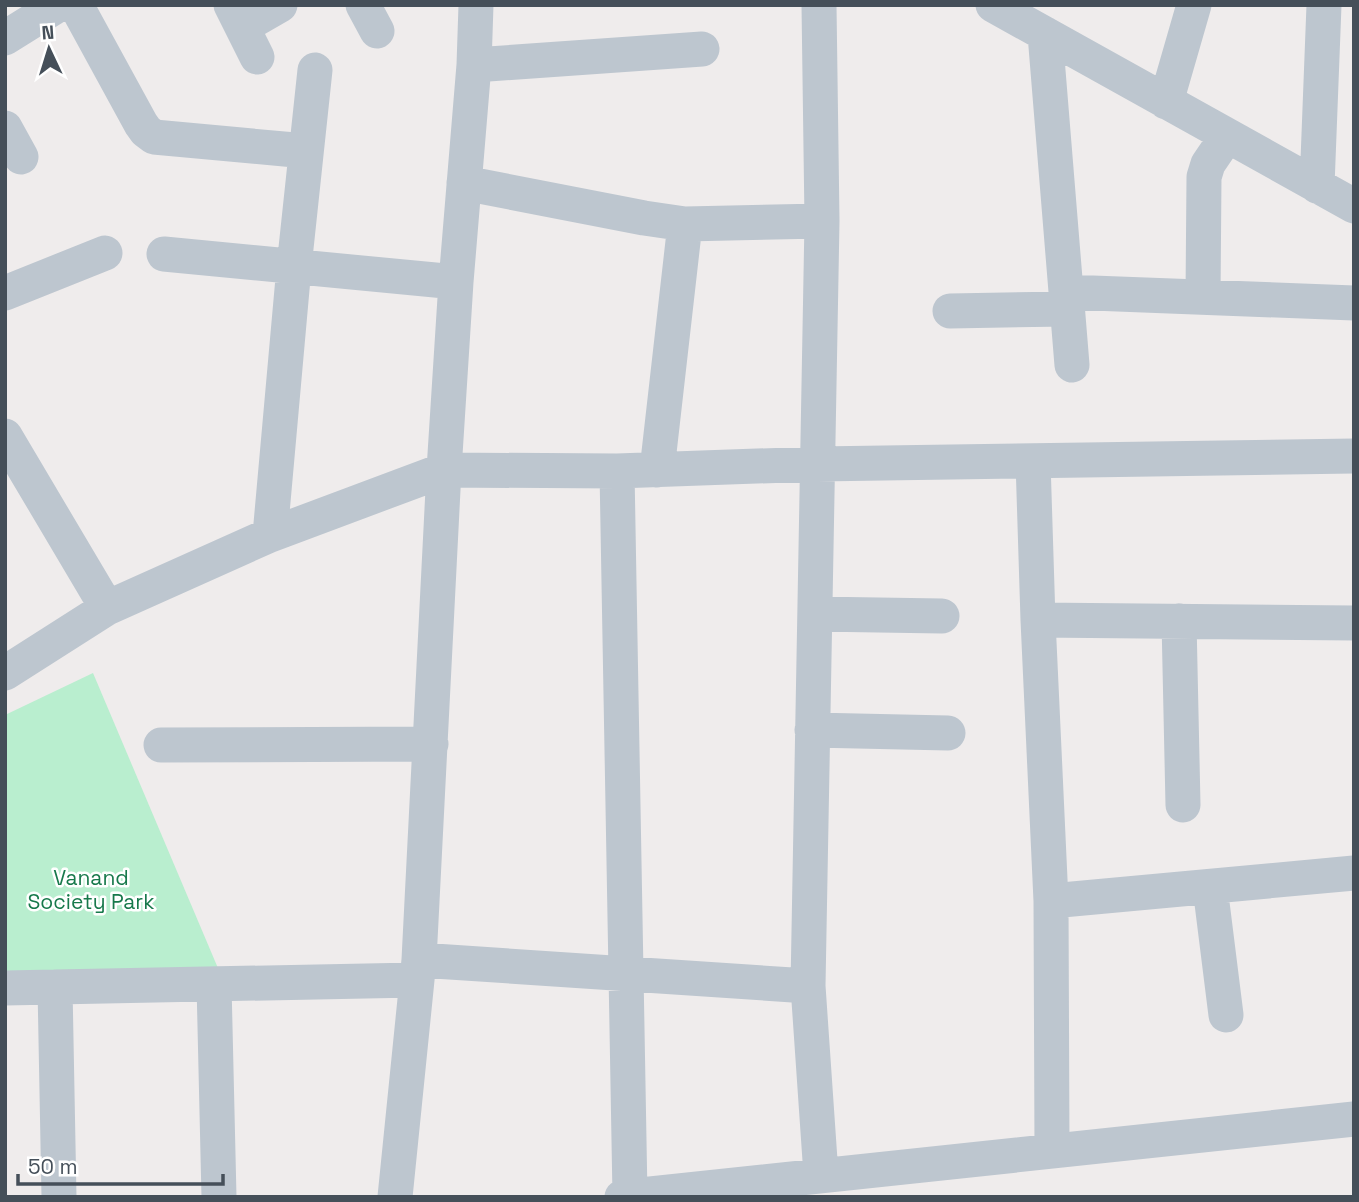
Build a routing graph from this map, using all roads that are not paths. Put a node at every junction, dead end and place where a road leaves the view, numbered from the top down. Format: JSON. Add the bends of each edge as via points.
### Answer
{"nodes":[{"id":1,"x":58,"y":5,"type":"edge"},
{"id":2,"x":76,"y":5,"type":"edge"},
{"id":3,"x":280,"y":5,"type":"edge"},
{"id":4,"x":476,"y":5,"type":"edge"},
{"id":5,"x":819,"y":5,"type":"edge"},
{"id":6,"x":993,"y":5,"type":"edge"},
{"id":7,"x":1194,"y":5,"type":"edge"},
{"id":8,"x":1324,"y":5,"type":"edge"},
{"id":9,"x":1032,"y":21,"type":"edge"},
{"id":10,"x":243,"y":30,"type":"edge"},
{"id":11,"x":5,"y":38,"type":"edge"},
{"id":12,"x":702,"y":49,"type":"dead end"},
{"id":13,"x":474,"y":65,"type":"junction"},
{"id":14,"x":315,"y":70,"type":"dead end"},
{"id":15,"x":1166,"y":102,"type":"junction"},
{"id":16,"x":1227,"y":136,"type":"junction"},
{"id":17,"x":306,"y":151,"type":"junction"},
{"id":18,"x":464,"y":183,"type":"junction"},
{"id":19,"x":1317,"y":186,"type":"junction"},
{"id":20,"x":1354,"y":206,"type":"edge"},
{"id":21,"x":822,"y":221,"type":"junction"},
{"id":22,"x":685,"y":223,"type":"junction"},
{"id":23,"x":105,"y":253,"type":"dead end"},
{"id":24,"x":164,"y":254,"type":"dead end"},
{"id":25,"x":294,"y":267,"type":"junction"},
{"id":26,"x":456,"y":282,"type":"junction"},
{"id":27,"x":5,"y":292,"type":"edge"},
{"id":28,"x":1203,"y":297,"type":"junction"},
{"id":29,"x":1067,"y":301,"type":"junction"},
{"id":30,"x":1354,"y":303,"type":"edge"},
{"id":31,"x":950,"y":311,"type":"dead end"},
{"id":32,"x":1072,"y":365,"type":"dead end"},
{"id":33,"x":5,"y":436,"type":"edge"},
{"id":34,"x":1354,"y":456,"type":"edge"},
{"id":35,"x":1033,"y":461,"type":"junction"},
{"id":36,"x":817,"y":464,"type":"junction"},
{"id":37,"x":444,"y":470,"type":"junction"},
{"id":38,"x":657,"y":470,"type":"junction"},
{"id":39,"x":617,"y":471,"type":"junction"},
{"id":40,"x":270,"y":535,"type":"junction"},
{"id":41,"x":107,"y":608,"type":"junction"},
{"id":42,"x":814,"y":614,"type":"junction"},
{"id":43,"x":942,"y":616,"type":"dead end"},
{"id":44,"x":1038,"y":620,"type":"junction"},
{"id":45,"x":1180,"y":621,"type":"junction"},
{"id":46,"x":1354,"y":623,"type":"edge"},
{"id":47,"x":42,"y":649,"type":"junction"},
{"id":48,"x":5,"y":652,"type":"edge"},
{"id":49,"x":5,"y":673,"type":"edge"},
{"id":50,"x":812,"y":730,"type":"junction"},
{"id":51,"x":948,"y":733,"type":"dead end"},
{"id":52,"x":431,"y":744,"type":"junction"},
{"id":53,"x":161,"y":745,"type":"dead end"},
{"id":54,"x":1183,"y":805,"type":"dead end"},
{"id":55,"x":1354,"y":873,"type":"edge"},
{"id":56,"x":1210,"y":887,"type":"junction"},
{"id":57,"x":1051,"y":901,"type":"junction"},
{"id":58,"x":418,"y":970,"type":"junction"},
{"id":59,"x":626,"y":973,"type":"junction"},
{"id":60,"x":214,"y":984,"type":"junction"},
{"id":61,"x":808,"y":986,"type":"junction"},
{"id":62,"x":55,"y":987,"type":"junction"},
{"id":63,"x":5,"y":988,"type":"edge"},
{"id":64,"x":1226,"y":1015,"type":"dead end"},
{"id":65,"x":1354,"y":1119,"type":"edge"},
{"id":66,"x":1052,"y":1150,"type":"junction"},
{"id":67,"x":821,"y":1175,"type":"junction"},
{"id":68,"x":626,"y":1196,"type":"edge"},
{"id":69,"x":59,"y":1197,"type":"edge"},
{"id":70,"x":219,"y":1197,"type":"edge"},
{"id":71,"x":395,"y":1197,"type":"edge"}],
"edges":[{"from":1,"to":11,"type":"street"},
{"from":2,"to":17,"type":"street","via":[[141,124],[153,136]]},
{"from":3,"to":10,"type":"street"},
{"from":4,"to":13,"type":"street"},
{"from":5,"to":21,"type":"street"},
{"from":6,"to":9,"type":"street"},
{"from":7,"to":15,"type":"street"},
{"from":8,"to":19,"type":"street"},
{"from":9,"to":15,"type":"street"},
{"from":9,"to":29,"type":"street"},
{"from":12,"to":13,"type":"street"},
{"from":13,"to":18,"type":"street"},
{"from":14,"to":17,"type":"street"},
{"from":15,"to":16,"type":"street"},
{"from":16,"to":19,"type":"street"},
{"from":16,"to":28,"type":"street","via":[[1204,177]]},
{"from":17,"to":25,"type":"street"},
{"from":18,"to":22,"type":"street"},
{"from":18,"to":26,"type":"street"},
{"from":19,"to":20,"type":"street"},
{"from":21,"to":22,"type":"street"},
{"from":21,"to":36,"type":"street"},
{"from":22,"to":38,"type":"street"},
{"from":23,"to":27,"type":"street"},
{"from":24,"to":25,"type":"street"},
{"from":25,"to":26,"type":"street"},
{"from":25,"to":40,"type":"street"},
{"from":26,"to":37,"type":"street"},
{"from":28,"to":29,"type":"street"},
{"from":28,"to":30,"type":"street"},
{"from":29,"to":31,"type":"street"},
{"from":29,"to":32,"type":"street"},
{"from":33,"to":41,"type":"street"},
{"from":34,"to":35,"type":"street"},
{"from":35,"to":36,"type":"street"},
{"from":35,"to":44,"type":"street"},
{"from":36,"to":38,"type":"street"},
{"from":36,"to":42,"type":"street"},
{"from":37,"to":39,"type":"street"},
{"from":37,"to":40,"type":"street"},
{"from":37,"to":52,"type":"street"},
{"from":38,"to":39,"type":"street"},
{"from":39,"to":59,"type":"street"},
{"from":40,"to":41,"type":"street"},
{"from":41,"to":47,"type":"street"},
{"from":42,"to":43,"type":"street"},
{"from":42,"to":50,"type":"street"},
{"from":44,"to":45,"type":"street"},
{"from":44,"to":57,"type":"street"},
{"from":45,"to":46,"type":"street"},
{"from":45,"to":54,"type":"street"},
{"from":47,"to":48,"type":"street"},
{"from":47,"to":49,"type":"street"},
{"from":50,"to":51,"type":"street"},
{"from":50,"to":61,"type":"street"},
{"from":52,"to":53,"type":"street"},
{"from":52,"to":58,"type":"street"},
{"from":55,"to":56,"type":"street"},
{"from":56,"to":57,"type":"street"},
{"from":56,"to":64,"type":"street"},
{"from":57,"to":66,"type":"street"},
{"from":58,"to":59,"type":"street"},
{"from":58,"to":60,"type":"street"},
{"from":58,"to":71,"type":"street"},
{"from":59,"to":61,"type":"street"},
{"from":59,"to":68,"type":"street"},
{"from":60,"to":62,"type":"street"},
{"from":60,"to":70,"type":"street"},
{"from":61,"to":67,"type":"street"},
{"from":62,"to":63,"type":"street"},
{"from":62,"to":69,"type":"street"},
{"from":65,"to":66,"type":"street"},
{"from":66,"to":67,"type":"street"},
{"from":67,"to":68,"type":"street"}]}
